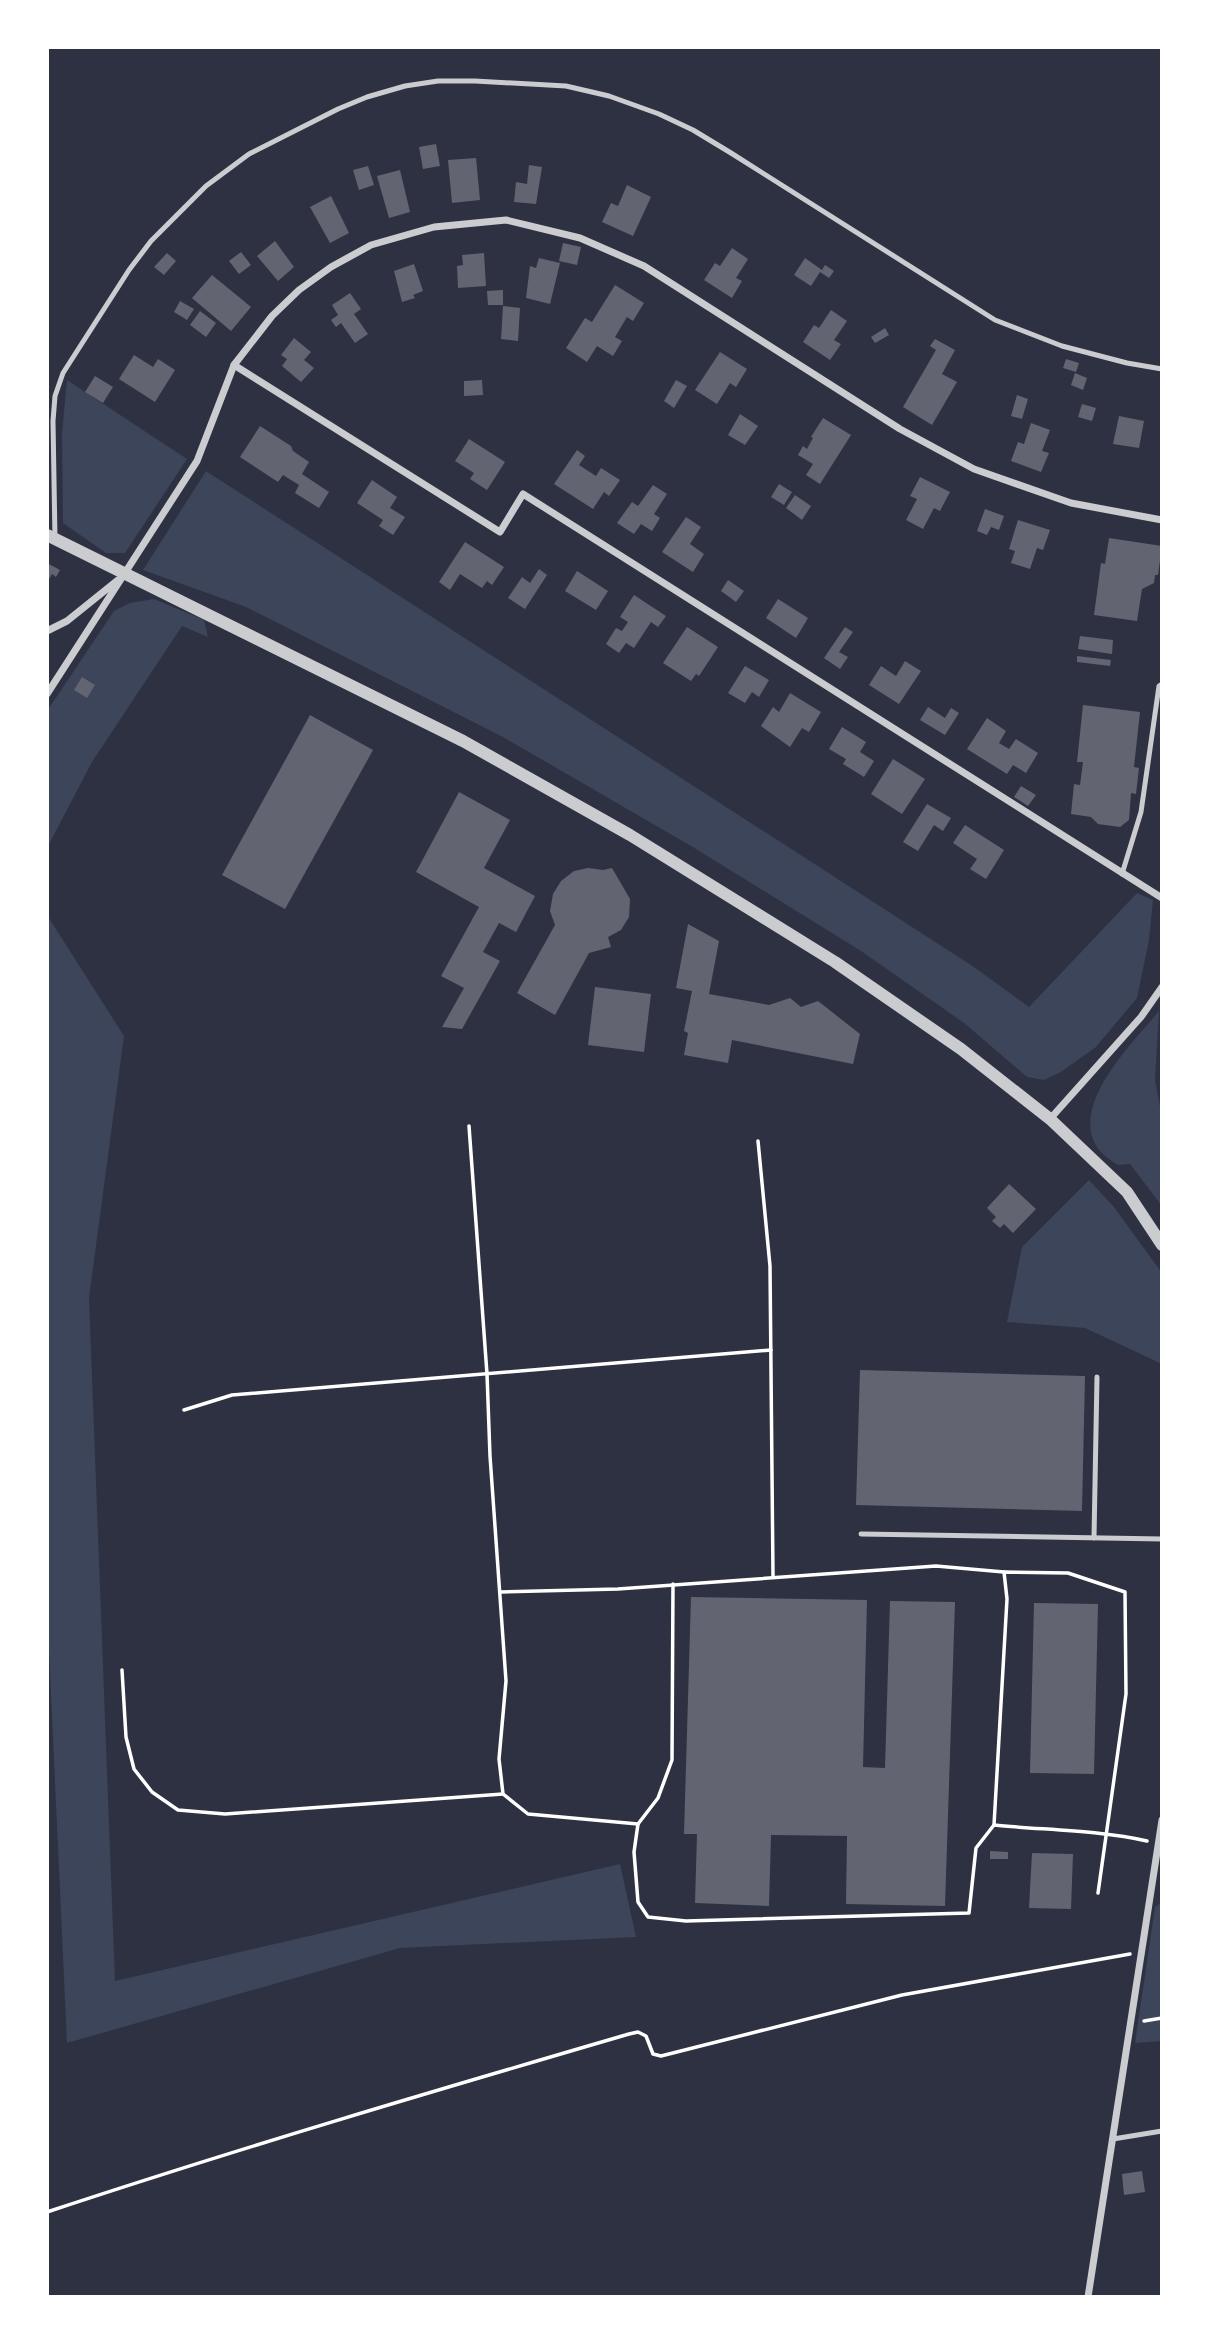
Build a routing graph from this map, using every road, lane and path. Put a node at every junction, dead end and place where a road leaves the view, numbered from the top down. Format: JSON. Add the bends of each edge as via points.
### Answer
{"nodes":[{"id":1,"x":234,"y":365,"type":"junction"},
{"id":2,"x":1162,"y":369,"type":"edge"},
{"id":3,"x":1162,"y":520,"type":"edge"},
{"id":4,"x":51,"y":537,"type":"edge"},
{"id":5,"x":124,"y":575,"type":"junction"},
{"id":6,"x":47,"y":631,"type":"edge"},
{"id":7,"x":1162,"y":684,"type":"edge"},
{"id":8,"x":47,"y":694,"type":"edge"},
{"id":9,"x":1122,"y":874,"type":"junction"},
{"id":10,"x":1162,"y":898,"type":"edge"},
{"id":11,"x":1162,"y":987,"type":"edge"},
{"id":12,"x":1050,"y":1119,"type":"junction"},
{"id":13,"x":469,"y":1126,"type":"dead end"},
{"id":14,"x":758,"y":1141,"type":"dead end"},
{"id":15,"x":1162,"y":1245,"type":"edge"},
{"id":16,"x":771,"y":1350,"type":"junction"},
{"id":17,"x":487,"y":1374,"type":"junction"},
{"id":18,"x":1097,"y":1377,"type":"dead end"},
{"id":19,"x":184,"y":1410,"type":"dead end"},
{"id":20,"x":861,"y":1534,"type":"dead end"},
{"id":21,"x":1094,"y":1538,"type":"junction"},
{"id":22,"x":1162,"y":1539,"type":"edge"},
{"id":23,"x":1004,"y":1572,"type":"junction"},
{"id":24,"x":773,"y":1576,"type":"junction"},
{"id":25,"x":673,"y":1584,"type":"junction"},
{"id":26,"x":501,"y":1592,"type":"junction"},
{"id":27,"x":122,"y":1670,"type":"dead end"},
{"id":28,"x":503,"y":1794,"type":"junction"},
{"id":29,"x":1162,"y":1820,"type":"edge"},
{"id":30,"x":638,"y":1824,"type":"junction"},
{"id":31,"x":994,"y":1825,"type":"junction"},
{"id":32,"x":1107,"y":1836,"type":"junction"},
{"id":33,"x":1160,"y":1844,"type":"edge"},
{"id":34,"x":1098,"y":1893,"type":"dead end"},
{"id":35,"x":1142,"y":1952,"type":"junction"},
{"id":36,"x":1162,"y":2018,"type":"edge"},
{"id":37,"x":1132,"y":2019,"type":"junction"},
{"id":38,"x":1162,"y":2131,"type":"edge"},
{"id":39,"x":1113,"y":2139,"type":"junction"},
{"id":40,"x":47,"y":2212,"type":"edge"},
{"id":41,"x":1088,"y":2297,"type":"edge"}],
"edges":[{"from":1,"to":3,"type":"street","via":[[299,290],[371,245],[433,227],[506,220],[580,238],[644,266],[900,429],[974,469],[1071,503]]},
{"from":1,"to":5,"type":"street","via":[[197,461]]},
{"from":1,"to":9,"type":"street","via":[[500,532],[523,494]]},
{"from":2,"to":4,"type":"lane","via":[[1062,345],[995,320],[732,153],[659,114],[566,86],[438,81],[405,86],[338,108],[249,154],[173,218],[129,270],[58,384]]},
{"from":4,"to":5,"type":"street"},
{"from":5,"to":6,"type":"street","via":[[67,621]]},
{"from":5,"to":8,"type":"street"},
{"from":5,"to":12,"type":"street","via":[[433,726],[630,835],[835,961],[961,1049]]},
{"from":7,"to":9,"type":"lane","via":[[1141,812]]},
{"from":9,"to":10,"type":"street"},
{"from":11,"to":12,"type":"street"},
{"from":12,"to":15,"type":"street","via":[[1127,1192]]},
{"from":13,"to":17,"type":"path"},
{"from":14,"to":16,"type":"path","via":[[770,1266]]},
{"from":16,"to":17,"type":"path"},
{"from":16,"to":24,"type":"path"},
{"from":17,"to":19,"type":"path","via":[[232,1395]]},
{"from":17,"to":26,"type":"path"},
{"from":18,"to":21,"type":"lane"},
{"from":20,"to":21,"type":"lane"},
{"from":21,"to":22,"type":"lane"},
{"from":23,"to":24,"type":"path","via":[[936,1566]]},
{"from":23,"to":31,"type":"path","via":[[1007,1599]]},
{"from":23,"to":32,"type":"path","via":[[1068,1573],[1125,1592],[1126,1693]]},
{"from":24,"to":25,"type":"path"},
{"from":25,"to":26,"type":"path"},
{"from":25,"to":30,"type":"path","via":[[672,1760],[658,1798]]},
{"from":26,"to":28,"type":"path","via":[[506,1681],[499,1759]]},
{"from":27,"to":28,"type":"path","via":[[125,1737],[134,1769],[152,1793],[178,1810],[225,1814]]},
{"from":28,"to":30,"type":"path","via":[[528,1814]]},
{"from":29,"to":33,"type":"street"},
{"from":30,"to":31,"type":"path","via":[[634,1852],[638,1902],[648,1917],[686,1922],[969,1913],[976,1848]]},
{"from":31,"to":32,"type":"path"},
{"from":32,"to":33,"type":"path"},
{"from":32,"to":34,"type":"path"},
{"from":33,"to":35,"type":"street"},
{"from":35,"to":37,"type":"street"},
{"from":35,"to":40,"type":"path","via":[[902,1995],[662,2056],[653,2054],[646,2036],[629,2034],[328,2122]]},
{"from":36,"to":37,"type":"path"},
{"from":37,"to":39,"type":"street"},
{"from":38,"to":39,"type":"lane"},
{"from":39,"to":41,"type":"street"}]}
